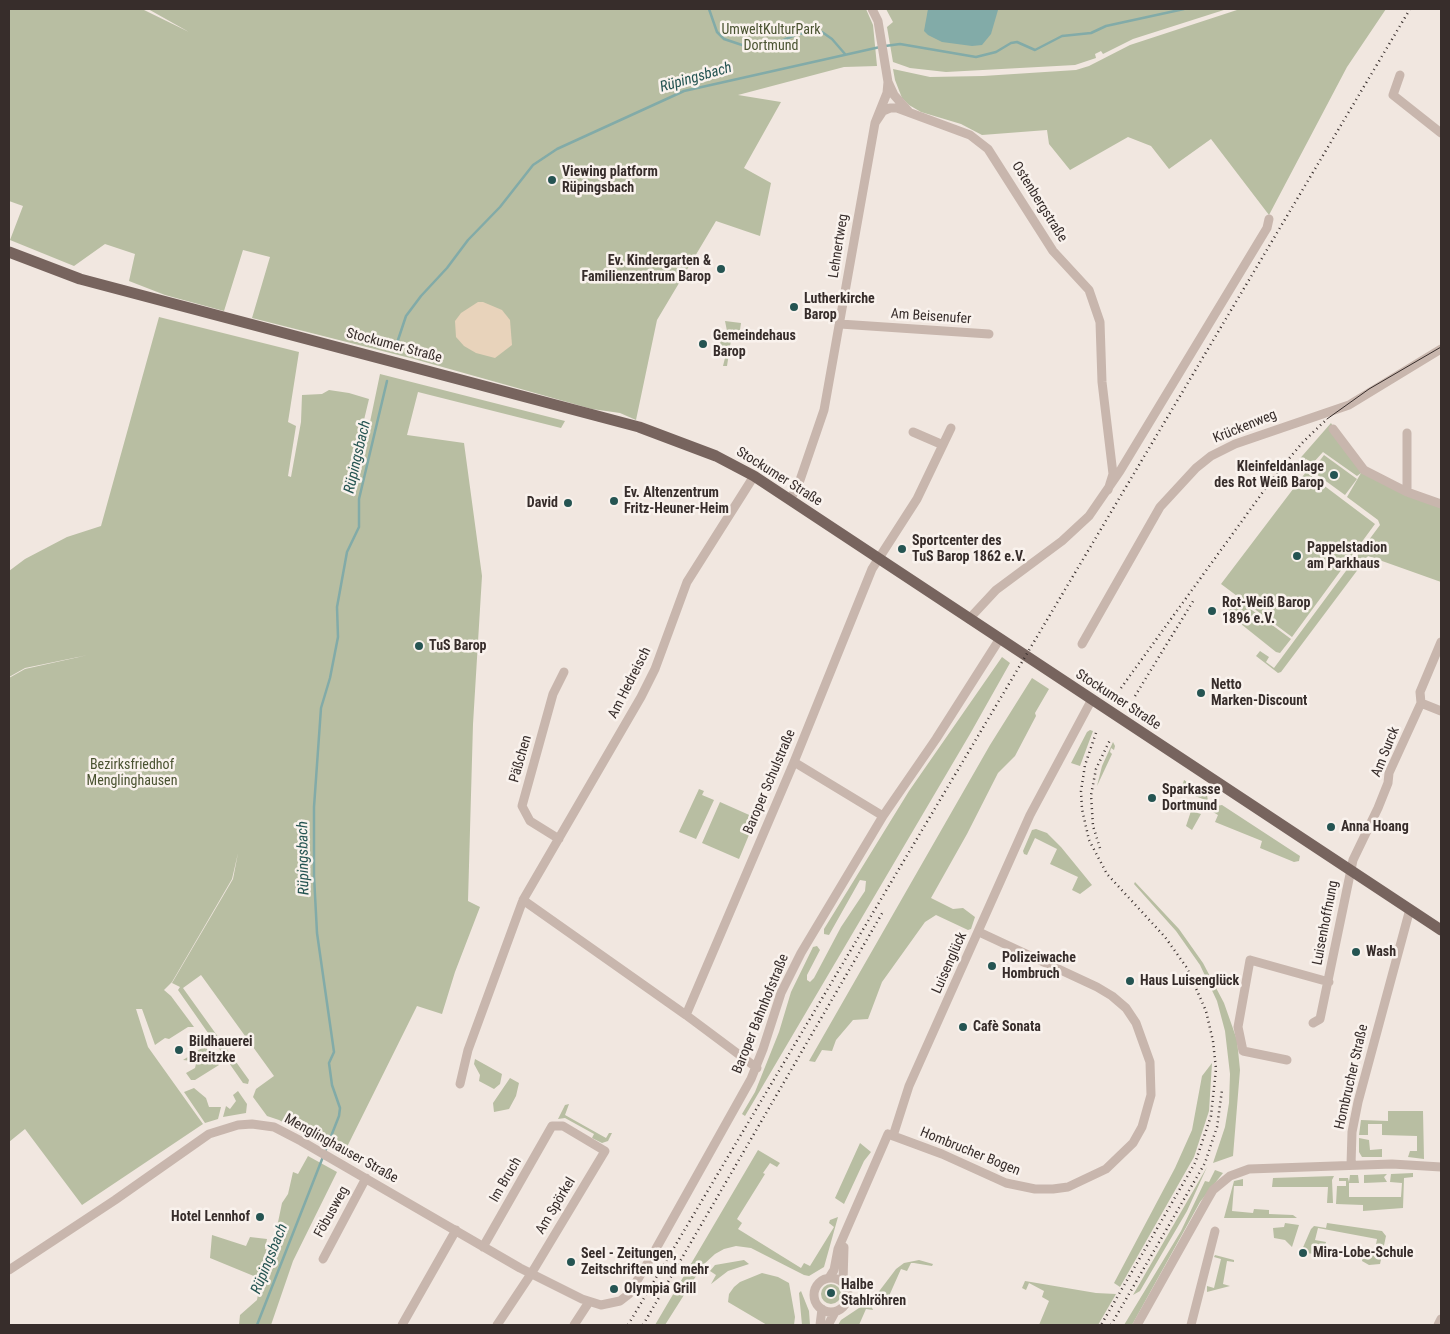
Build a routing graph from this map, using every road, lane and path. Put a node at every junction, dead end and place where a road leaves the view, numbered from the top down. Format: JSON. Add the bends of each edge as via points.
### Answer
{"nodes":[{"id":1,"x":872,"y":9,"type":"edge"},
{"id":2,"x":1400,"y":75,"type":"dead end"},
{"id":3,"x":888,"y":82,"type":"junction"},
{"id":4,"x":913,"y":115,"type":"junction"},
{"id":5,"x":875,"y":123,"type":"junction"},
{"id":6,"x":1441,"y":133,"type":"edge"},
{"id":7,"x":1269,"y":219,"type":"dead end"},
{"id":8,"x":9,"y":252,"type":"edge"},
{"id":9,"x":840,"y":324,"type":"junction"},
{"id":10,"x":989,"y":334,"type":"dead end"},
{"id":11,"x":1441,"y":349,"type":"edge"},
{"id":12,"x":951,"y":428,"type":"dead end"},
{"id":13,"x":1333,"y":429,"type":"dead end"},
{"id":14,"x":914,"y":432,"type":"dead end"},
{"id":15,"x":1406,"y":433,"type":"dead end"},
{"id":16,"x":943,"y":445,"type":"junction"},
{"id":17,"x":754,"y":476,"type":"junction"},
{"id":18,"x":1108,"y":490,"type":"junction"},
{"id":19,"x":1407,"y":492,"type":"junction"},
{"id":20,"x":790,"y":500,"type":"junction"},
{"id":21,"x":1441,"y":504,"type":"edge"},
{"id":22,"x":877,"y":558,"type":"junction"},
{"id":23,"x":969,"y":619,"type":"junction"},
{"id":24,"x":999,"y":640,"type":"junction"},
{"id":25,"x":1441,"y":642,"type":"edge"},
{"id":26,"x":1082,"y":644,"type":"dead end"},
{"id":27,"x":564,"y":672,"type":"dead end"},
{"id":28,"x":1091,"y":701,"type":"junction"},
{"id":29,"x":1421,"y":702,"type":"junction"},
{"id":30,"x":1441,"y":711,"type":"edge"},
{"id":31,"x":794,"y":762,"type":"junction"},
{"id":32,"x":883,"y":816,"type":"junction"},
{"id":33,"x":559,"y":839,"type":"junction"},
{"id":34,"x":1350,"y":870,"type":"junction"},
{"id":35,"x":523,"y":900,"type":"junction"},
{"id":36,"x":1410,"y":909,"type":"junction"},
{"id":37,"x":1441,"y":930,"type":"edge"},
{"id":38,"x":979,"y":932,"type":"junction"},
{"id":39,"x":1329,"y":982,"type":"junction"},
{"id":40,"x":686,"y":1015,"type":"junction"},
{"id":41,"x":1313,"y":1023,"type":"dead end"},
{"id":42,"x":1287,"y":1060,"type":"dead end"},
{"id":43,"x":757,"y":1068,"type":"junction"},
{"id":44,"x":460,"y":1084,"type":"dead end"},
{"id":45,"x":552,"y":1126,"type":"joint"},
{"id":46,"x":893,"y":1136,"type":"junction"},
{"id":47,"x":1351,"y":1165,"type":"junction"},
{"id":48,"x":1441,"y":1168,"type":"edge"},
{"id":49,"x":366,"y":1178,"type":"junction"},
{"id":50,"x":456,"y":1230,"type":"junction"},
{"id":51,"x":1215,"y":1231,"type":"dead end"},
{"id":52,"x":844,"y":1237,"type":"junction"},
{"id":53,"x":483,"y":1247,"type":"junction"},
{"id":54,"x":323,"y":1259,"type":"dead end"},
{"id":55,"x":9,"y":1270,"type":"edge"},
{"id":56,"x":531,"y":1274,"type":"junction"},
{"id":57,"x":829,"y":1278,"type":"junction"},
{"id":58,"x":843,"y":1282,"type":"junction"},
{"id":59,"x":589,"y":1302,"type":"junction"},
{"id":60,"x":822,"y":1309,"type":"junction"},
{"id":61,"x":835,"y":1312,"type":"junction"},
{"id":62,"x":1441,"y":1318,"type":"edge"},
{"id":63,"x":402,"y":1325,"type":"edge"},
{"id":64,"x":497,"y":1325,"type":"edge"},
{"id":65,"x":574,"y":1325,"type":"edge"},
{"id":66,"x":820,"y":1325,"type":"edge"},
{"id":67,"x":828,"y":1325,"type":"edge"},
{"id":68,"x":1137,"y":1325,"type":"edge"},
{"id":69,"x":1191,"y":1325,"type":"edge"},
{"id":70,"x":1438,"y":1325,"type":"edge"}],
"edges":[{"from":1,"to":3,"type":"street","name":"Ostenbergstraße","via":[[878,21]]},
{"from":2,"to":6,"type":"street","via":[[1392,95]]},
{"from":3,"to":4,"type":"street","name":"Ostenbergstraße","via":[[894,95]]},
{"from":3,"to":5,"type":"street","name":"Lehnertweg"},
{"from":4,"to":5,"type":"street","name":"Ostenbergstraße","via":[[890,108],[883,111]]},
{"from":4,"to":18,"type":"street","name":"Ostenbergstraße","via":[[970,135],[988,149],[1053,251],[1089,290],[1100,322],[1102,382],[1113,474]]},
{"from":5,"to":9,"type":"street","name":"Lehnertweg"},
{"from":7,"to":18,"type":"street","name":"Ostenbergstraße","via":[[1267,228]]},
{"from":8,"to":17,"type":"main road","name":"Stockumer Straße","via":[[97,284],[639,427],[708,452]]},
{"from":9,"to":10,"type":"street","name":"Am Beisenufer"},
{"from":9,"to":20,"type":"street","name":"Lehnertweg","via":[[824,410]]},
{"from":11,"to":26,"type":"street","name":"Krückenweg","via":[[1350,405],[1235,444],[1196,468],[1160,507]]},
{"from":12,"to":16,"type":"street","name":"Baroper Schulstraße"},
{"from":13,"to":19,"type":"street","via":[[1364,470]]},
{"from":14,"to":16,"type":"street"},
{"from":15,"to":19,"type":"street"},
{"from":16,"to":22,"type":"street","name":"Baroper Schulstraße","via":[[917,499]]},
{"from":17,"to":20,"type":"main road","name":"Stockumer Straße"},
{"from":17,"to":33,"type":"street","name":"Am Hedreisch","via":[[687,582],[655,669]]},
{"from":18,"to":23,"type":"street","name":"Ostenbergstraße","via":[[1089,516],[1062,541],[996,590]]},
{"from":19,"to":21,"type":"street"},
{"from":20,"to":22,"type":"main road","name":"Stockumer Straße"},
{"from":22,"to":23,"type":"main road","name":"Stockumer Straße"},
{"from":22,"to":31,"type":"street","name":"Baroper Schulstraße"},
{"from":23,"to":24,"type":"main road","name":"Stockumer Straße"},
{"from":24,"to":28,"type":"main road","name":"Stockumer Straße"},
{"from":24,"to":32,"type":"street","name":"Baroper Bahnhofstraße"},
{"from":25,"to":29,"type":"street","name":"Am Surck","via":[[1420,692]]},
{"from":27,"to":33,"type":"street","name":"Päßchen","via":[[553,694],[522,806],[530,821]]},
{"from":28,"to":34,"type":"main road","name":"Stockumer Straße"},
{"from":28,"to":38,"type":"street","name":"Luisenglück","via":[[1042,790]]},
{"from":29,"to":30,"type":"street"},
{"from":29,"to":34,"type":"street","name":"Am Surck"},
{"from":31,"to":32,"type":"street"},
{"from":31,"to":40,"type":"street","name":"Baroper Schulstraße"},
{"from":32,"to":43,"type":"street","name":"Baroper Bahnhofstraße","via":[[792,970],[781,993]]},
{"from":33,"to":35,"type":"street","name":"Am Hedreisch"},
{"from":34,"to":36,"type":"main road","name":"Stockumer Straße"},
{"from":34,"to":39,"type":"street","name":"Luisenhoffnung","via":[[1349,889]]},
{"from":35,"to":40,"type":"street"},
{"from":35,"to":44,"type":"street","name":"Am Hedreisch","via":[[468,1050]]},
{"from":36,"to":37,"type":"main road","name":"Stockumer Straße"},
{"from":36,"to":47,"type":"street","name":"Hombrucher Straße","via":[[1356,1110]]},
{"from":38,"to":46,"type":"street","name":"Luisenglück","via":[[909,1086]]},
{"from":38,"to":46,"type":"street","name":"Hombrucher Bogen","via":[[1097,987],[1126,1008],[1136,1023],[1150,1062],[1152,1095],[1142,1127],[1133,1143],[1106,1169],[1068,1187],[1035,1190],[1006,1183]]},
{"from":39,"to":41,"type":"street","name":"Luisenhoffnung","via":[[1320,1019]]},
{"from":39,"to":42,"type":"street","name":"Luisenhoffnung","via":[[1250,960],[1238,1027],[1243,1051]]},
{"from":40,"to":43,"type":"street"},
{"from":43,"to":59,"type":"street","name":"Baroper Bahnhofstraße","via":[[627,1297],[612,1304]]},
{"from":45,"to":53,"type":"street","name":"Im Bruch"},
{"from":45,"to":56,"type":"street","name":"Am Spörkel","via":[[563,1126],[605,1151]]},
{"from":46,"to":52,"type":"street","name":"Luisenglück","via":[[888,1134]]},
{"from":47,"to":48,"type":"street"},
{"from":47,"to":68,"type":"street","via":[[1249,1169],[1224,1180],[1213,1190]]},
{"from":49,"to":50,"type":"street","name":"Menglinghauser Straße"},
{"from":49,"to":54,"type":"street","name":"Föbusweg"},
{"from":49,"to":55,"type":"street","name":"Menglinghauser Straße","via":[[274,1127],[252,1124],[222,1129],[209,1134]]},
{"from":50,"to":53,"type":"street","name":"Menglinghauser Straße"},
{"from":50,"to":63,"type":"street"},
{"from":51,"to":69,"type":"street"},
{"from":52,"to":57,"type":"street","name":"Luisenglück"},
{"from":52,"to":58,"type":"street","name":"Luisenglück"},
{"from":53,"to":56,"type":"street","name":"Menglinghauser Straße"},
{"from":56,"to":59,"type":"street","name":"Menglinghauser Straße"},
{"from":56,"to":64,"type":"street","name":"Am Spörkel"},
{"from":57,"to":58,"type":"street"},
{"from":57,"to":60,"type":"street","name":"Luisenglück","via":[[819,1282],[814,1291],[816,1303]]},
{"from":58,"to":61,"type":"street","name":"Luisenglück","via":[[848,1298],[844,1306]]},
{"from":59,"to":65,"type":"street"},
{"from":60,"to":61,"type":"street"},
{"from":60,"to":66,"type":"street","name":"Luisenglück"},
{"from":61,"to":67,"type":"street","name":"Luisenglück"},
{"from":62,"to":70,"type":"street"}]}
